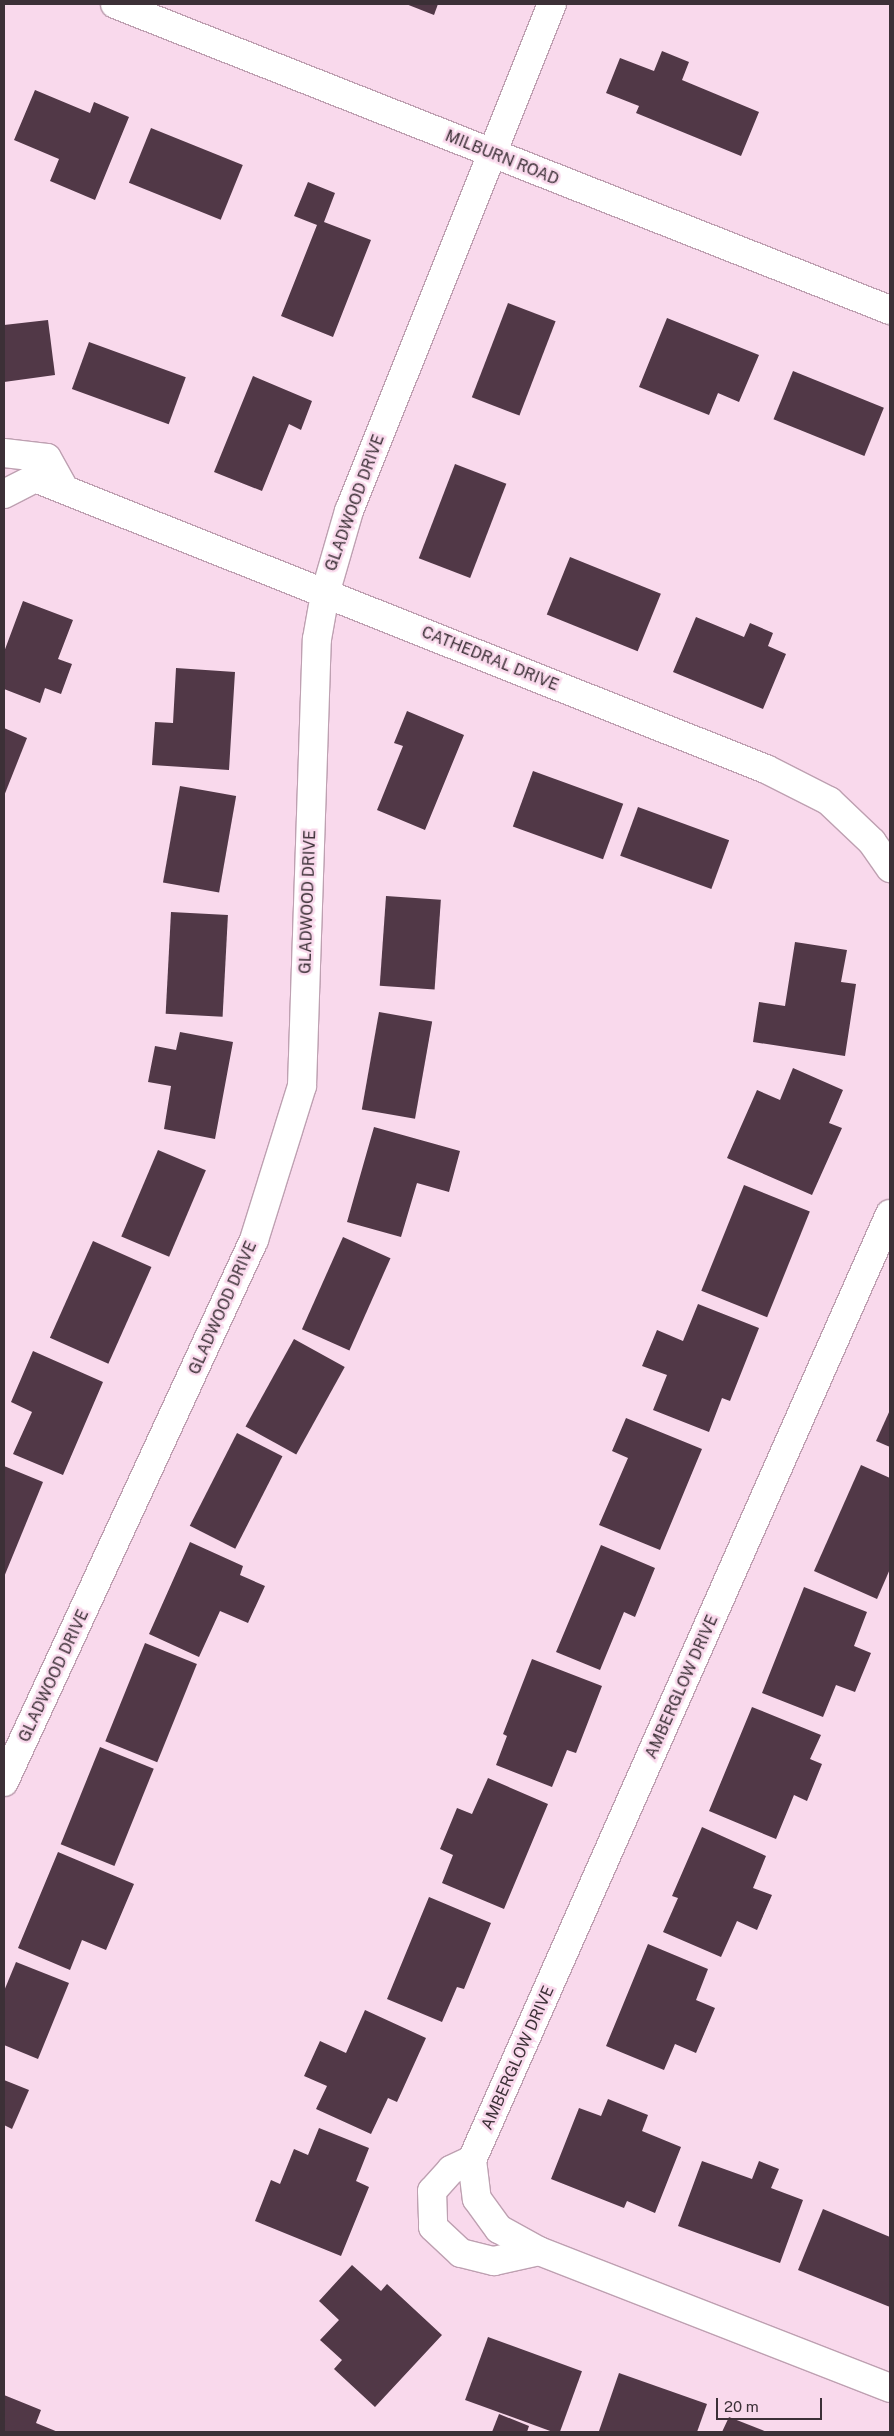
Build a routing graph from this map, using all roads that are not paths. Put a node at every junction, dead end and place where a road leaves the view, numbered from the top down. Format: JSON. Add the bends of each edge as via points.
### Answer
{"nodes":[{"id":1,"x":115,"y":4,"type":"edge"},
{"id":2,"x":552,"y":4,"type":"edge"},
{"id":3,"x":491,"y":153,"type":"junction"},
{"id":4,"x":890,"y":310,"type":"edge"},
{"id":5,"x":4,"y":453,"type":"edge"},
{"id":6,"x":64,"y":490,"type":"junction"},
{"id":7,"x":4,"y":494,"type":"edge"},
{"id":8,"x":325,"y":594,"type":"junction"},
{"id":9,"x":890,"y":868,"type":"edge"},
{"id":10,"x":890,"y":1214,"type":"edge"},
{"id":11,"x":4,"y":1782,"type":"edge"},
{"id":12,"x":472,"y":2160,"type":"junction"},
{"id":13,"x":539,"y":2251,"type":"junction"},
{"id":14,"x":890,"y":2388,"type":"edge"}],
"edges":[{"from":1,"to":3,"type":"street","name":"MILBURN ROAD"},
{"from":2,"to":3,"type":"street","name":"GLADWOOD DRIVE"},
{"from":3,"to":4,"type":"street","name":"MILBURN ROAD"},
{"from":3,"to":8,"type":"street","name":"GLADWOOD DRIVE","via":[[349,511]]},
{"from":5,"to":6,"type":"street","via":[[47,458]]},
{"from":6,"to":7,"type":"street","name":"CATHEDRAL DRIVE","via":[[35,478]]},
{"from":6,"to":8,"type":"street","name":"CATHEDRAL DRIVE"},
{"from":8,"to":9,"type":"street","name":"CATHEDRAL DRIVE","via":[[802,785],[829,801],[872,842]]},
{"from":8,"to":11,"type":"street","name":"GLADWOOD DRIVE","via":[[317,639],[302,1086],[254,1240]]},
{"from":10,"to":12,"type":"street","name":"AMBERGLOW DRIVE"},
{"from":12,"to":13,"type":"street","name":"AMBERGLOW DRIVE","via":[[476,2199],[498,2229]]},
{"from":12,"to":13,"type":"street","via":[[451,2170],[432,2191],[433,2227],[462,2253],[494,2261]]},
{"from":13,"to":14,"type":"street","name":"AMBERGLOW DRIVE"}]}
